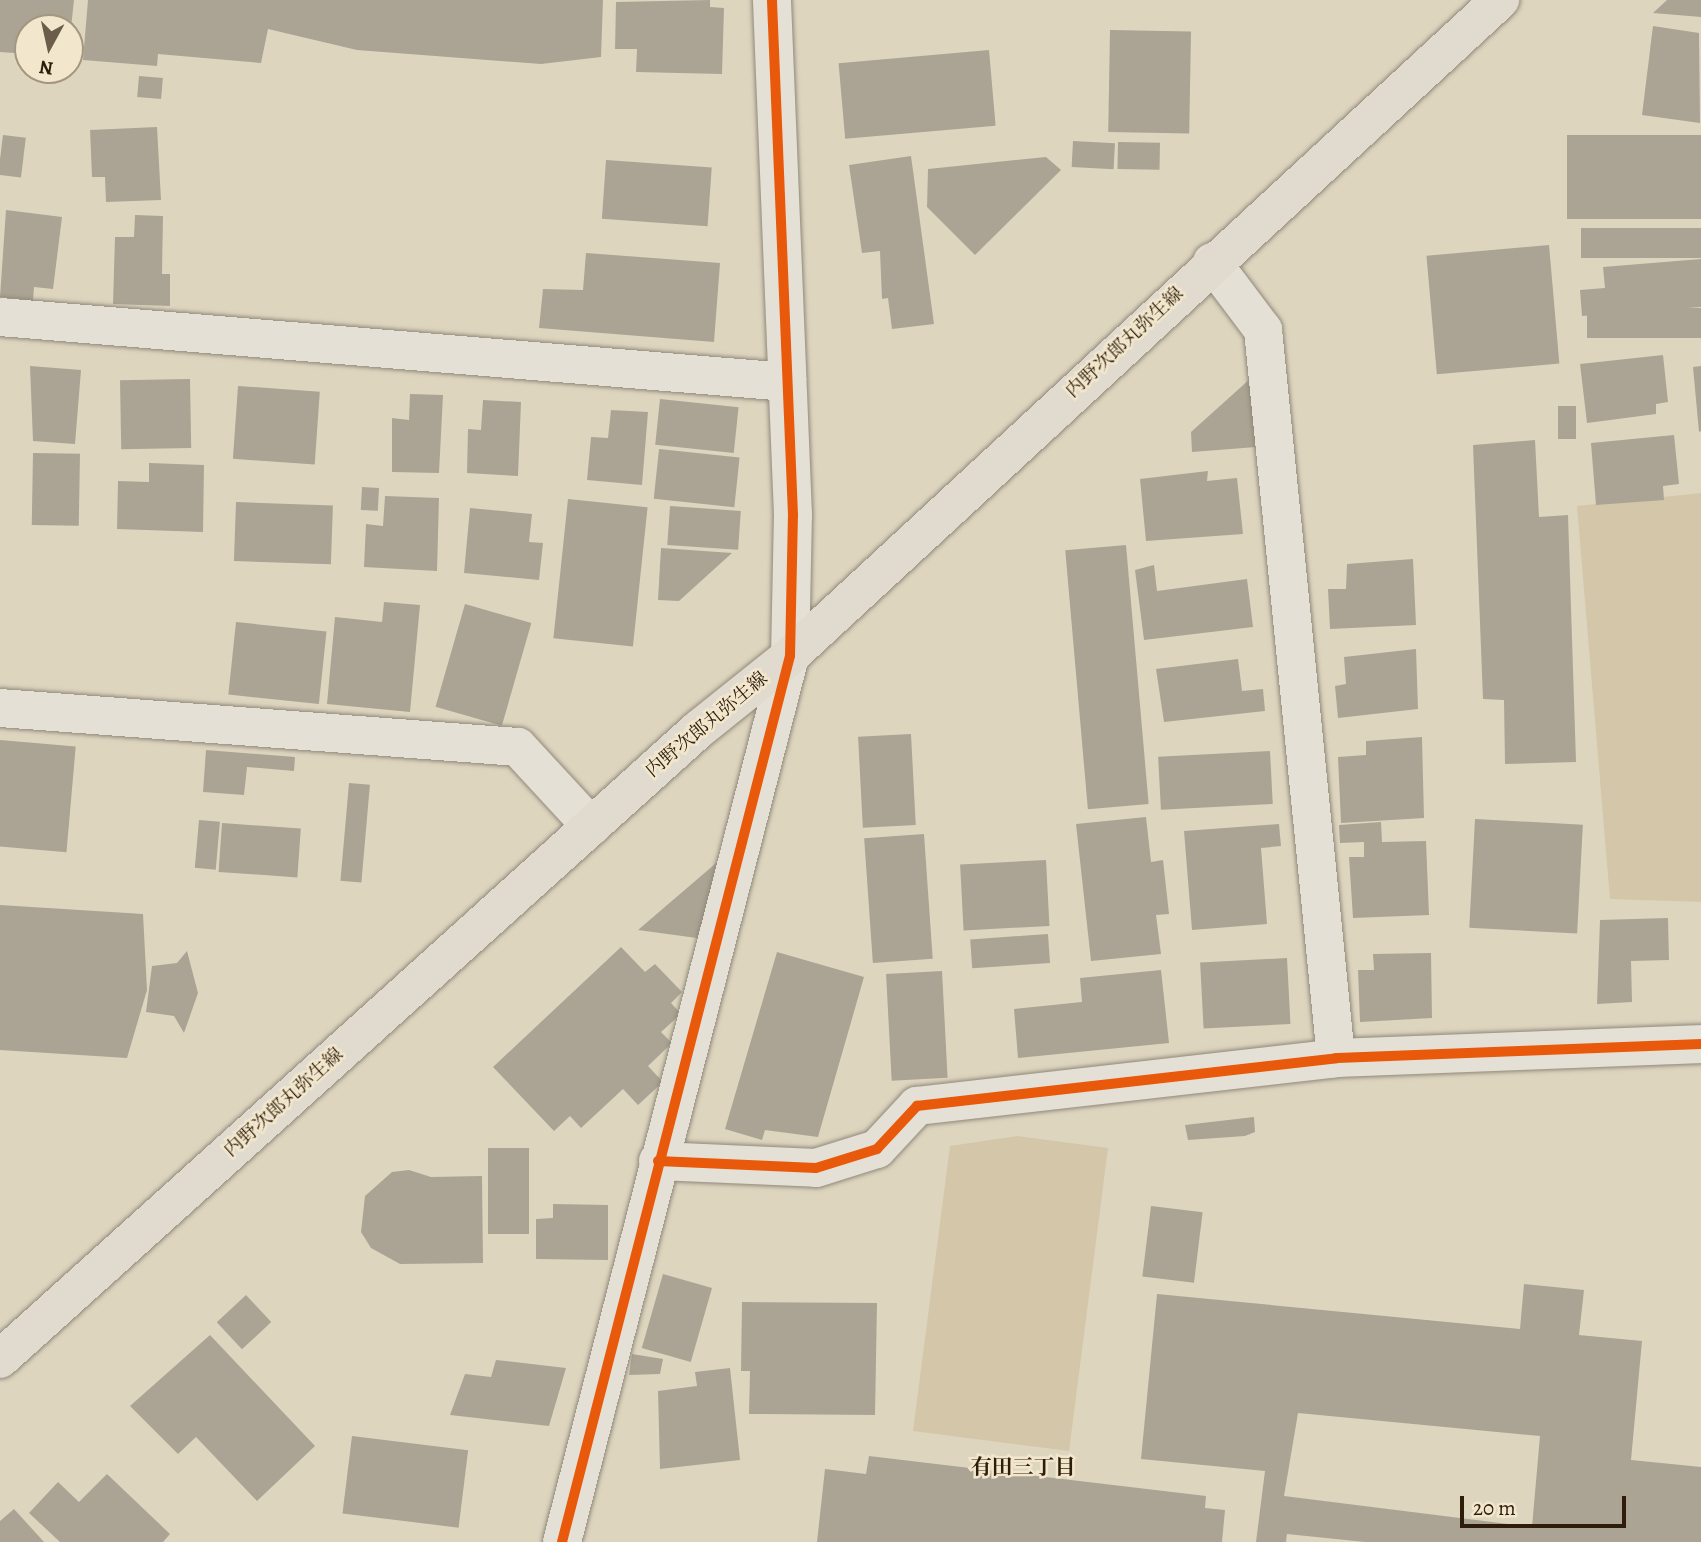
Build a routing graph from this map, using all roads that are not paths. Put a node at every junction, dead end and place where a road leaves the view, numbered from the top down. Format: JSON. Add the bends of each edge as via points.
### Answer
{"nodes":[{"id":1,"x":772,"y":0,"type":"edge"},
{"id":2,"x":1500,"y":0,"type":"edge"},
{"id":3,"x":1212,"y":262,"type":"junction"},
{"id":4,"x":0,"y":317,"type":"edge"},
{"id":5,"x":787,"y":382,"type":"junction"},
{"id":6,"x":790,"y":656,"type":"junction"},
{"id":7,"x":0,"y":708,"type":"edge"},
{"id":8,"x":591,"y":826,"type":"junction"},
{"id":9,"x":1701,"y":1044,"type":"edge"},
{"id":10,"x":1336,"y":1058,"type":"junction"},
{"id":11,"x":658,"y":1161,"type":"junction"},
{"id":12,"x":0,"y":1359,"type":"edge"},
{"id":13,"x":562,"y":1542,"type":"edge"}],
"edges":[{"from":1,"to":5,"type":"street"},
{"from":2,"to":3,"type":"main road","name":"内野次郎丸弥生線"},
{"from":3,"to":6,"type":"main road","name":"内野次郎丸弥生線"},
{"from":3,"to":10,"type":"street","via":[[1263,330]]},
{"from":4,"to":5,"type":"street"},
{"from":5,"to":6,"type":"street"},
{"from":6,"to":8,"type":"main road","name":"内野次郎丸弥生線"},
{"from":6,"to":11,"type":"street"},
{"from":7,"to":8,"type":"street","via":[[518,747]]},
{"from":8,"to":12,"type":"main road","name":"内野次郎丸弥生線"},
{"from":9,"to":10,"type":"street"},
{"from":10,"to":11,"type":"street","via":[[917,1106],[877,1149],[816,1168]]},
{"from":11,"to":13,"type":"street"}]}
